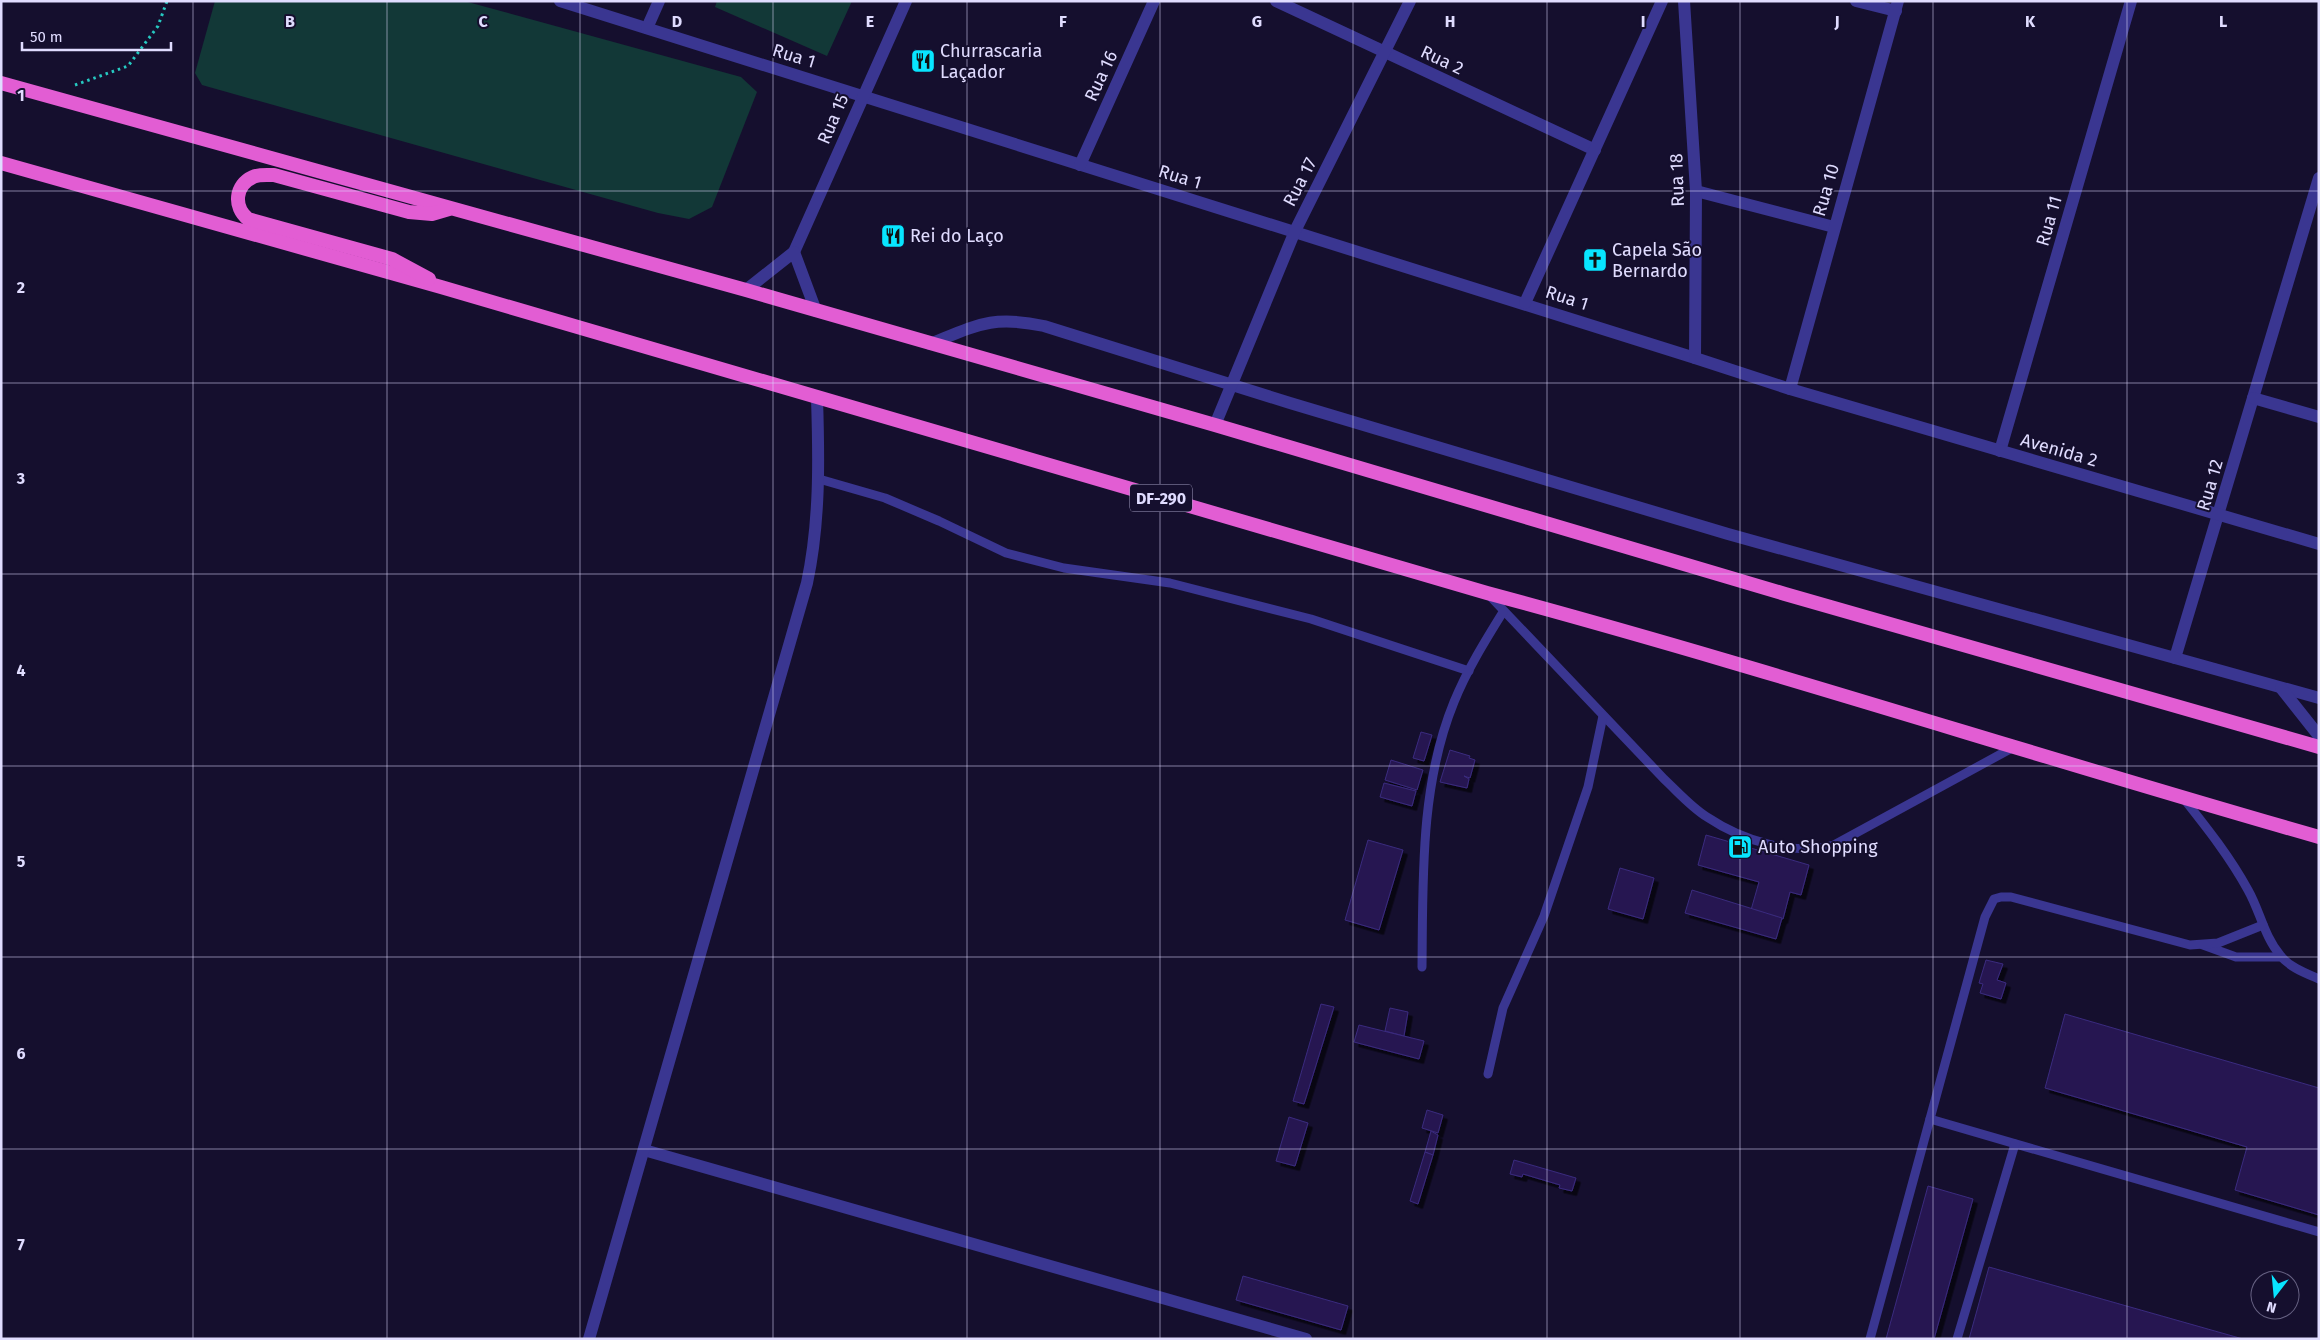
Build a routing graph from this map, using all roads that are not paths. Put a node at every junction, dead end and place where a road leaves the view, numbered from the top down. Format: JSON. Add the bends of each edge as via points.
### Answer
{"nodes":[{"id":1,"x":560,"y":1,"type":"edge"},
{"id":2,"x":659,"y":1,"type":"edge"},
{"id":3,"x":906,"y":1,"type":"edge"},
{"id":4,"x":1154,"y":1,"type":"edge"},
{"id":5,"x":1276,"y":1,"type":"edge"},
{"id":6,"x":1410,"y":1,"type":"edge"},
{"id":7,"x":1662,"y":1,"type":"edge"},
{"id":8,"x":1684,"y":1,"type":"edge"},
{"id":9,"x":1856,"y":1,"type":"edge"},
{"id":10,"x":2131,"y":1,"type":"edge"},
{"id":11,"x":1897,"y":6,"type":"edge"},
{"id":12,"x":647,"y":28,"type":"junction"},
{"id":13,"x":1386,"y":54,"type":"junction"},
{"id":14,"x":1,"y":83,"type":"edge"},
{"id":15,"x":862,"y":96,"type":"junction"},
{"id":16,"x":1595,"y":150,"type":"junction"},
{"id":17,"x":1,"y":163,"type":"edge"},
{"id":18,"x":1080,"y":165,"type":"junction"},
{"id":19,"x":2319,"y":178,"type":"edge"},
{"id":20,"x":1696,"y":191,"type":"junction"},
{"id":21,"x":449,"y":209,"type":"junction"},
{"id":22,"x":2314,"y":212,"type":"edge"},
{"id":23,"x":1834,"y":227,"type":"junction"},
{"id":24,"x":1295,"y":230,"type":"junction"},
{"id":25,"x":794,"y":252,"type":"junction"},
{"id":26,"x":442,"y":287,"type":"junction"},
{"id":27,"x":746,"y":290,"type":"junction"},
{"id":28,"x":1525,"y":303,"type":"junction"},
{"id":29,"x":816,"y":311,"type":"junction"},
{"id":30,"x":930,"y":344,"type":"junction"},
{"id":31,"x":1696,"y":358,"type":"junction"},
{"id":32,"x":1231,"y":384,"type":"junction"},
{"id":33,"x":1790,"y":389,"type":"junction"},
{"id":34,"x":817,"y":398,"type":"junction"},
{"id":35,"x":2253,"y":398,"type":"junction"},
{"id":36,"x":2319,"y":416,"type":"edge"},
{"id":37,"x":1215,"y":425,"type":"junction"},
{"id":38,"x":2000,"y":451,"type":"junction"},
{"id":39,"x":819,"y":479,"type":"junction"},
{"id":40,"x":2220,"y":514,"type":"junction"},
{"id":41,"x":2319,"y":544,"type":"edge"},
{"id":42,"x":1487,"y":593,"type":"junction"},
{"id":43,"x":1503,"y":612,"type":"junction"},
{"id":44,"x":2175,"y":658,"type":"junction"},
{"id":45,"x":1469,"y":671,"type":"junction"},
{"id":46,"x":2281,"y":688,"type":"junction"},
{"id":47,"x":2319,"y":698,"type":"edge"},
{"id":48,"x":1604,"y":716,"type":"junction"},
{"id":49,"x":2319,"y":736,"type":"edge"},
{"id":50,"x":2319,"y":747,"type":"edge"},
{"id":51,"x":2012,"y":748,"type":"junction"},
{"id":52,"x":2184,"y":798,"type":"junction"},
{"id":53,"x":2319,"y":837,"type":"edge"},
{"id":54,"x":2264,"y":925,"type":"junction"},
{"id":55,"x":2203,"y":945,"type":"junction"},
{"id":56,"x":2281,"y":957,"type":"junction"},
{"id":57,"x":1422,"y":968,"type":"dead end"},
{"id":58,"x":2319,"y":979,"type":"edge"},
{"id":59,"x":1488,"y":1074,"type":"dead end"},
{"id":60,"x":1930,"y":1119,"type":"junction"},
{"id":61,"x":2015,"y":1144,"type":"junction"},
{"id":62,"x":644,"y":1150,"type":"junction"},
{"id":63,"x":2319,"y":1232,"type":"edge"},
{"id":64,"x":589,"y":1339,"type":"edge"},
{"id":65,"x":1306,"y":1339,"type":"edge"},
{"id":66,"x":1870,"y":1339,"type":"edge"},
{"id":67,"x":1957,"y":1339,"type":"edge"}],
"edges":[{"from":1,"to":12,"type":"street","name":"Rua 1"},
{"from":2,"to":12,"type":"street"},
{"from":3,"to":15,"type":"street","name":"Rua 15"},
{"from":4,"to":18,"type":"street","name":"Rua 16"},
{"from":5,"to":13,"type":"street","name":"Rua 2"},
{"from":6,"to":13,"type":"street","name":"Rua 17"},
{"from":7,"to":16,"type":"street"},
{"from":8,"to":20,"type":"street","name":"Rua 18"},
{"from":9,"to":11,"type":"street"},
{"from":10,"to":38,"type":"street","name":"Rua 11"},
{"from":11,"to":23,"type":"street","name":"Rua 10"},
{"from":12,"to":15,"type":"street","name":"Rua 1"},
{"from":13,"to":16,"type":"street","name":"Rua 2"},
{"from":13,"to":24,"type":"street","name":"Rua 17"},
{"from":14,"to":21,"type":"highway"},
{"from":15,"to":18,"type":"street","name":"Rua 1"},
{"from":15,"to":25,"type":"street","name":"Rua 15"},
{"from":16,"to":28,"type":"street"},
{"from":17,"to":26,"type":"highway","number":"DF-290"},
{"from":18,"to":24,"type":"street","name":"Rua 1"},
{"from":19,"to":22,"type":"street","name":"Rua 12"},
{"from":20,"to":23,"type":"street"},
{"from":20,"to":31,"type":"street","name":"Rua 18"},
{"from":21,"to":26,"type":"highway","via":[[432,214],[409,212],[274,175],[255,176],[244,184],[237,198],[240,213],[248,219],[392,259],[410,266]]},
{"from":21,"to":27,"type":"highway"},
{"from":22,"to":35,"type":"street","name":"Rua 12"},
{"from":23,"to":33,"type":"street","name":"Rua 10"},
{"from":24,"to":28,"type":"street","name":"Rua 1"},
{"from":24,"to":32,"type":"street","name":"Rua 17"},
{"from":25,"to":27,"type":"street"},
{"from":25,"to":29,"type":"street"},
{"from":26,"to":34,"type":"highway","number":"DF-290"},
{"from":27,"to":29,"type":"highway"},
{"from":28,"to":31,"type":"street","name":"Rua 1"},
{"from":29,"to":30,"type":"highway"},
{"from":30,"to":32,"type":"street","via":[[977,324],[1002,320],[1022,322]]},
{"from":30,"to":37,"type":"highway"},
{"from":31,"to":33,"type":"street","name":"Rua 1"},
{"from":32,"to":37,"type":"street","name":"Rua 17"},
{"from":32,"to":44,"type":"street","via":[[1728,534]]},
{"from":33,"to":38,"type":"street","name":"Avenida 2"},
{"from":34,"to":39,"type":"street"},
{"from":34,"to":42,"type":"highway","number":"DF-290"},
{"from":35,"to":36,"type":"street"},
{"from":35,"to":40,"type":"street","name":"Rua 12"},
{"from":37,"to":50,"type":"highway","via":[[1785,594]]},
{"from":38,"to":40,"type":"street","name":"Avenida 2"},
{"from":39,"to":45,"type":"lane","via":[[885,498],[1006,553],[1064,568],[1179,586],[1311,619]]},
{"from":39,"to":62,"type":"street","via":[[814,551],[807,583]]},
{"from":40,"to":41,"type":"street","name":"Avenida 2"},
{"from":40,"to":44,"type":"street","name":"Rua 12"},
{"from":42,"to":43,"type":"lane"},
{"from":42,"to":51,"type":"highway","number":"DF-290","via":[[1657,639]]},
{"from":43,"to":45,"type":"lane"},
{"from":43,"to":48,"type":"lane"},
{"from":44,"to":46,"type":"street"},
{"from":45,"to":57,"type":"lane","via":[[1445,729],[1430,795],[1424,865]]},
{"from":46,"to":47,"type":"street"},
{"from":46,"to":49,"type":"street"},
{"from":48,"to":51,"type":"lane","via":[[1664,779],[1706,816],[1729,830],[1798,850],[1834,845]]},
{"from":48,"to":59,"type":"lane","via":[[1588,787],[1544,916],[1503,1008]]},
{"from":51,"to":52,"type":"highway","number":"DF-290"},
{"from":52,"to":53,"type":"highway","number":"DF-290"},
{"from":52,"to":54,"type":"lane","via":[[2227,854]]},
{"from":54,"to":55,"type":"lane","via":[[2218,943]]},
{"from":54,"to":56,"type":"lane","via":[[2269,940]]},
{"from":55,"to":56,"type":"lane","via":[[2236,957]]},
{"from":55,"to":60,"type":"lane","via":[[2178,942],[2010,897],[1994,899],[1985,917]]},
{"from":56,"to":58,"type":"lane"},
{"from":60,"to":61,"type":"lane"},
{"from":60,"to":66,"type":"lane"},
{"from":61,"to":63,"type":"lane"},
{"from":61,"to":67,"type":"lane"},
{"from":62,"to":64,"type":"street"},
{"from":62,"to":65,"type":"street"}]}
